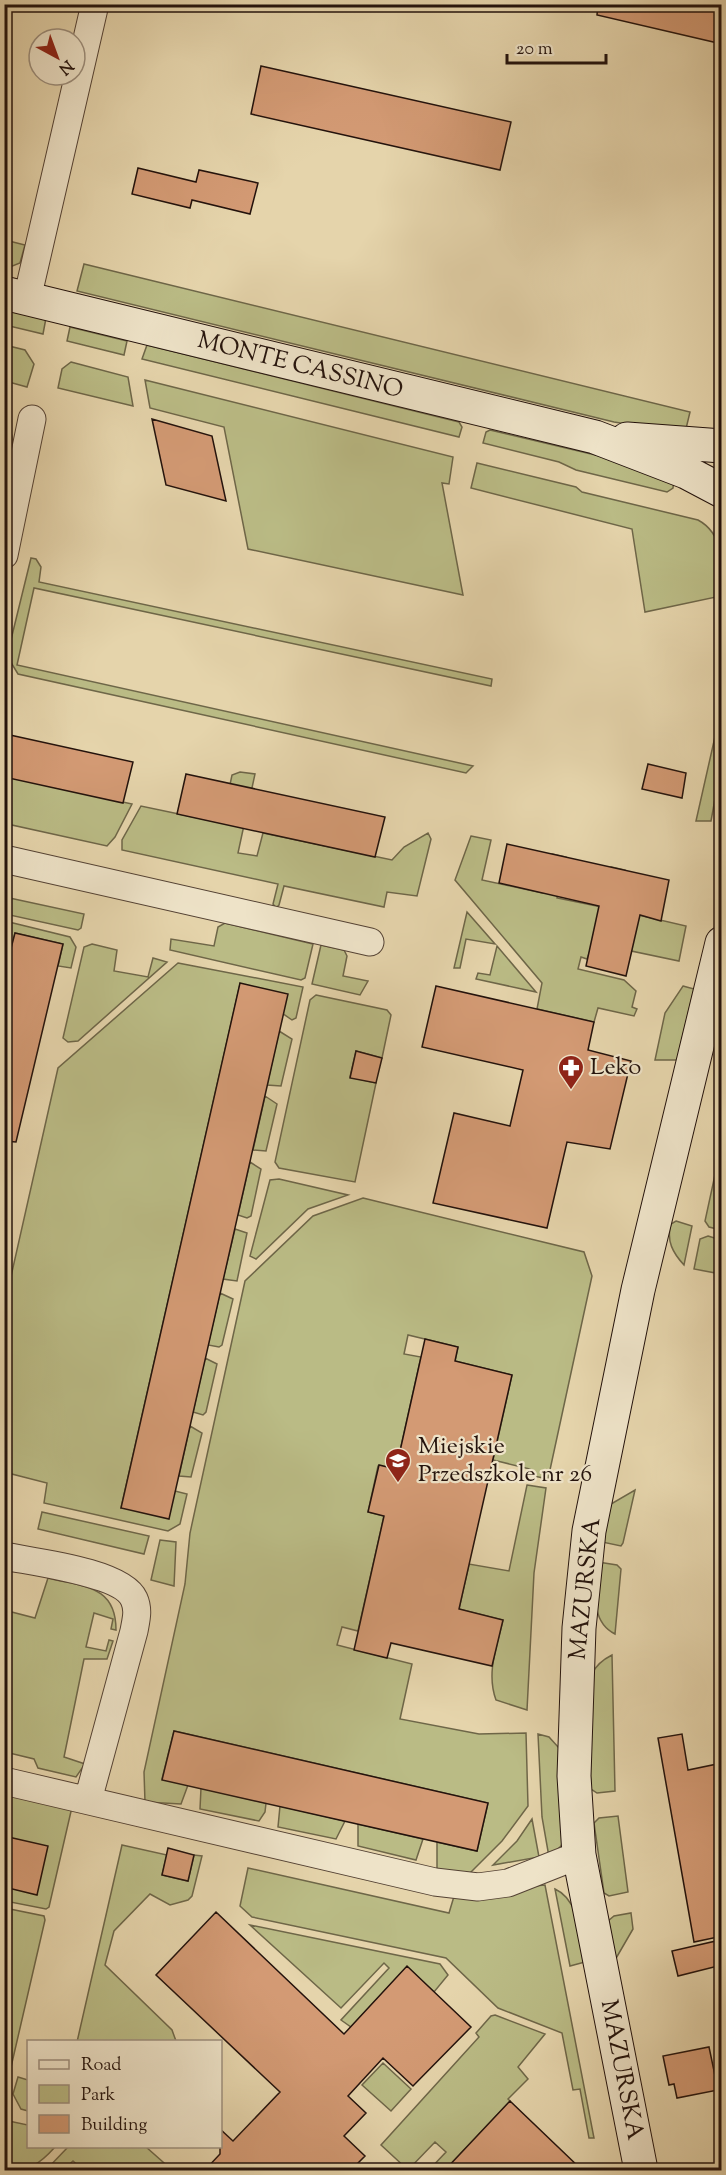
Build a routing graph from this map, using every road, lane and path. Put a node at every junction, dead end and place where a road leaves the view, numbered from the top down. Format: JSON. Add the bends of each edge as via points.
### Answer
{"nodes":[{"id":1,"x":95,"y":4,"type":"edge"},
{"id":2,"x":16,"y":296,"type":"edge"},
{"id":3,"x":32,"y":419,"type":"dead end"},
{"id":4,"x":596,"y":437,"type":"junction"},
{"id":5,"x":722,"y":446,"type":"edge"},
{"id":6,"x":722,"y":491,"type":"edge"},
{"id":7,"x":4,"y":555,"type":"edge"},
{"id":8,"x":4,"y":859,"type":"edge"},
{"id":9,"x":370,"y":942,"type":"dead end"},
{"id":10,"x":722,"y":943,"type":"edge"},
{"id":11,"x":4,"y":1556,"type":"edge"},
{"id":12,"x":4,"y":1781,"type":"edge"},
{"id":13,"x":88,"y":1800,"type":"junction"},
{"id":14,"x":579,"y":1855,"type":"junction"},
{"id":15,"x":641,"y":2170,"type":"edge"}],
"edges":[{"from":1,"to":2,"type":"street"},
{"from":2,"to":4,"type":"street","name":"MONTE CASSINO"},
{"from":3,"to":7,"type":"street"},
{"from":4,"to":5,"type":"street","name":"MONTE CASSINO"},
{"from":4,"to":6,"type":"street","name":"MONTE CASSINO","via":[[686,472]]},
{"from":8,"to":9,"type":"street"},
{"from":10,"to":14,"type":"street","name":"MAZURSKA","via":[[638,1290],[589,1531],[579,1628],[573,1776]]},
{"from":11,"to":13,"type":"street","via":[[107,1579],[134,1597],[135,1624]]},
{"from":12,"to":13,"type":"street"},
{"from":13,"to":14,"type":"street","via":[[435,1882],[478,1887],[508,1883]]},
{"from":14,"to":15,"type":"street","name":"MAZURSKA"}]}
